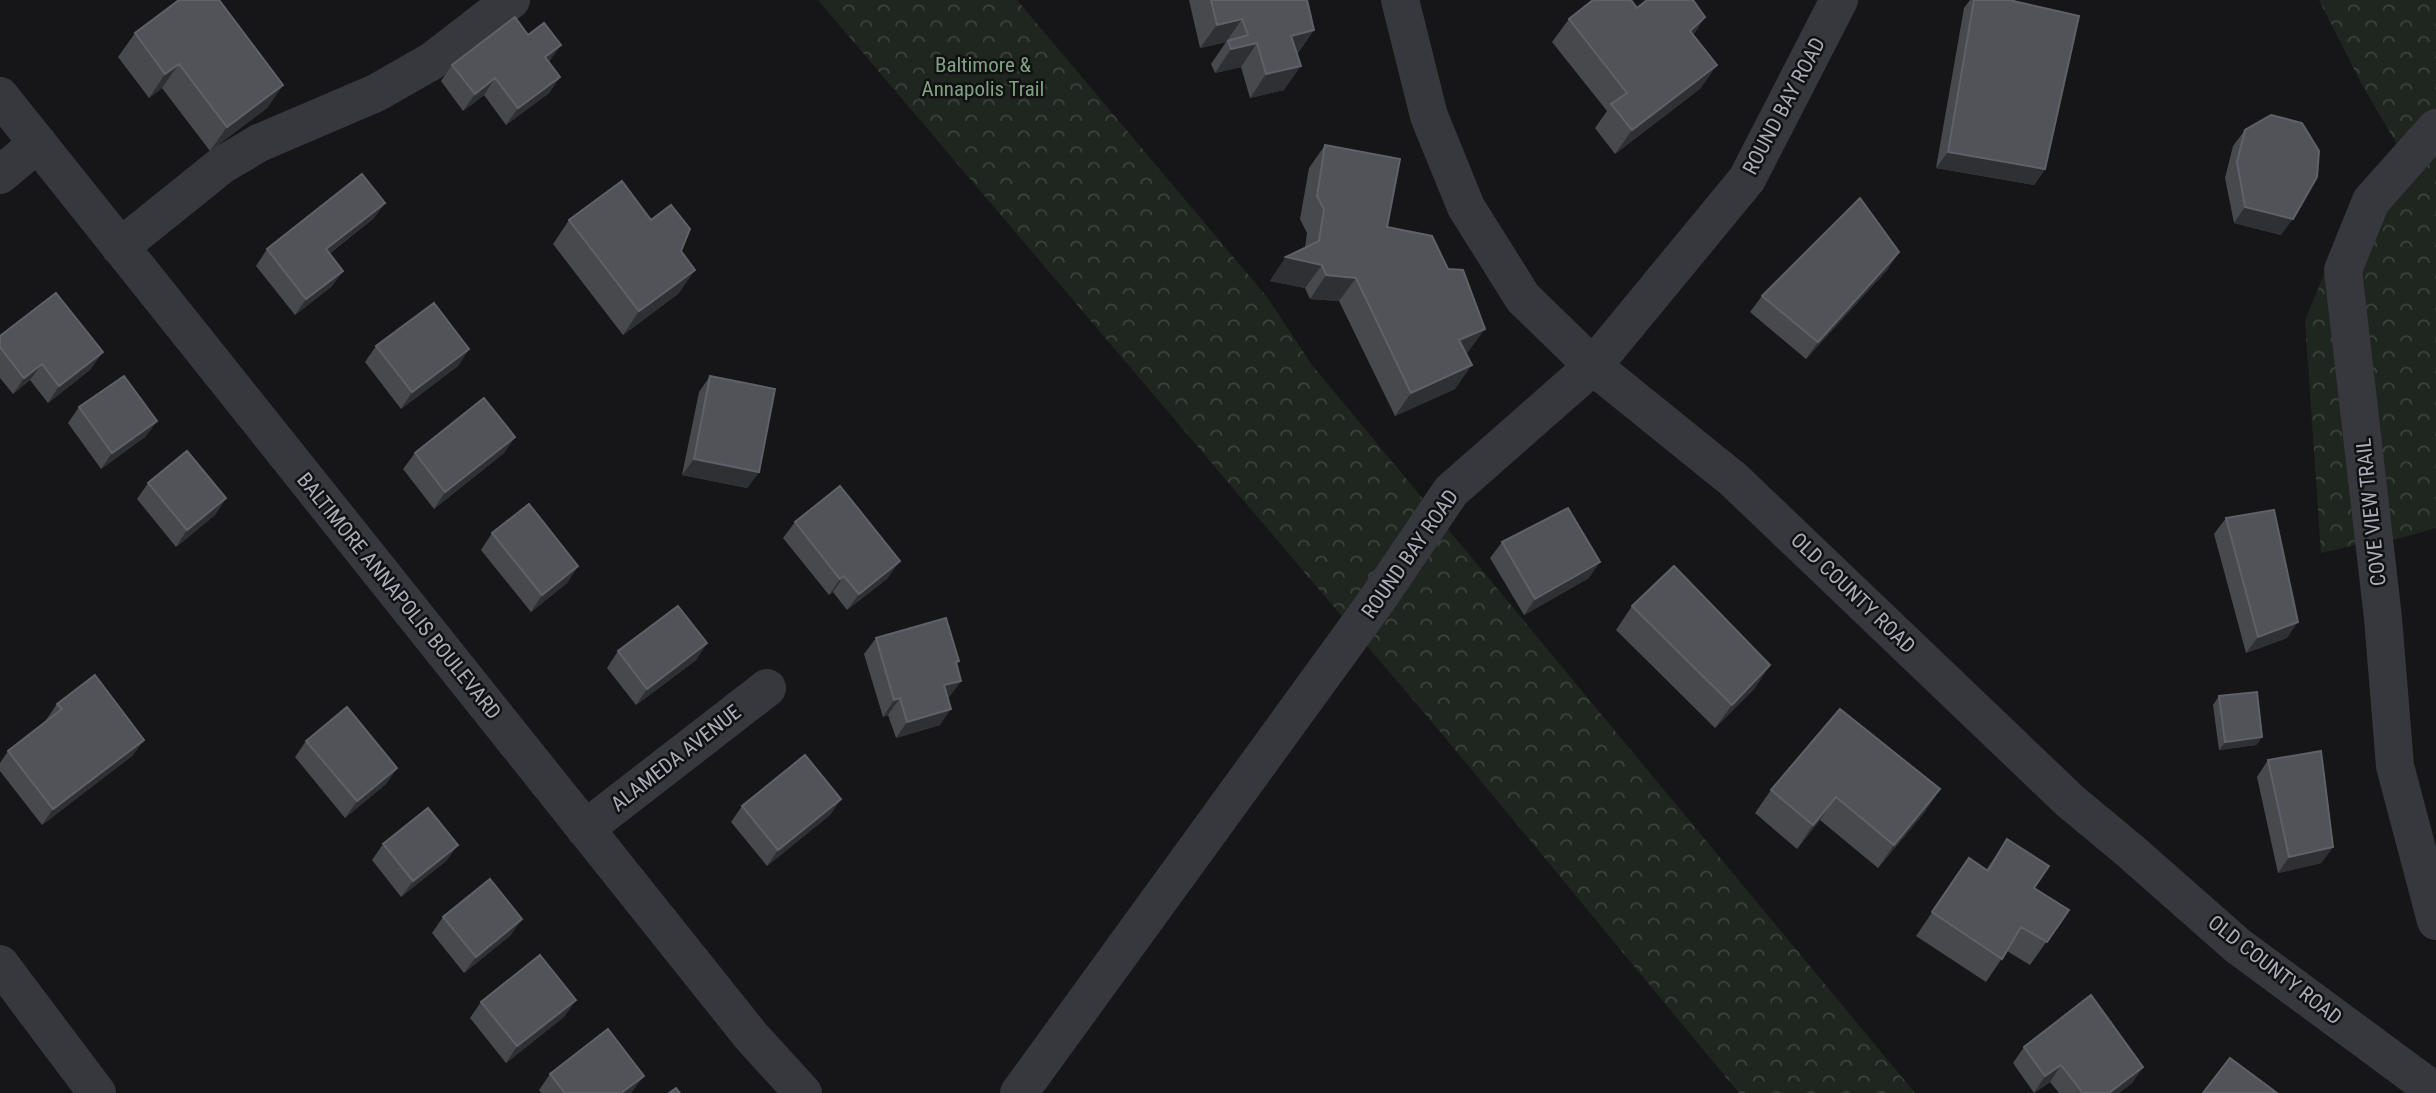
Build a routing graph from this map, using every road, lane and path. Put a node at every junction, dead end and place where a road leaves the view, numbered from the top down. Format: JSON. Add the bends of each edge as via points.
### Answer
{"nodes":[{"id":1,"x":511,"y":0,"type":"edge"},
{"id":2,"x":1400,"y":0,"type":"edge"},
{"id":3,"x":1839,"y":0,"type":"edge"},
{"id":4,"x":0,"y":96,"type":"edge"},
{"id":5,"x":2436,"y":128,"type":"edge"},
{"id":6,"x":38,"y":143,"type":"junction"},
{"id":7,"x":0,"y":175,"type":"edge"},
{"id":8,"x":120,"y":247,"type":"junction"},
{"id":9,"x":1593,"y":366,"type":"junction"},
{"id":10,"x":767,"y":688,"type":"dead end"},
{"id":11,"x":585,"y":829,"type":"junction"},
{"id":12,"x":2436,"y":921,"type":"edge"},
{"id":13,"x":0,"y":964,"type":"edge"},
{"id":14,"x":1016,"y":1088,"type":"edge"},
{"id":15,"x":2436,"y":1092,"type":"edge"},
{"id":16,"x":97,"y":1093,"type":"edge"},
{"id":17,"x":803,"y":1093,"type":"edge"}],
"edges":[{"from":1,"to":8,"type":"street","via":[[432,61],[376,93],[259,143],[222,165]]},
{"from":2,"to":9,"type":"street","name":"OLD COUNTY ROAD","via":[[1429,116],[1466,207],[1523,298]]},
{"from":3,"to":9,"type":"street","name":"ROUND BAY ROAD","via":[[1747,179]]},
{"from":4,"to":6,"type":"street","name":"BALTIMORE ANNAPOLIS BOULEVARD"},
{"from":5,"to":12,"type":"street","name":"COVE VIEW TRAIL","via":[[2371,201],[2343,270],[2395,766]]},
{"from":6,"to":7,"type":"street"},
{"from":6,"to":8,"type":"street","name":"BALTIMORE ANNAPOLIS BOULEVARD"},
{"from":8,"to":11,"type":"street","name":"BALTIMORE ANNAPOLIS BOULEVARD"},
{"from":9,"to":14,"type":"street","name":"ROUND BAY ROAD","via":[[1451,491],[1377,600]]},
{"from":9,"to":15,"type":"street","name":"OLD COUNTY ROAD","via":[[1734,480],[2070,801],[2238,946]]},
{"from":10,"to":11,"type":"street","name":"ALAMEDA AVENUE"},
{"from":11,"to":17,"type":"street","name":"BALTIMORE ANNAPOLIS BOULEVARD","via":[[751,1036]]},
{"from":13,"to":16,"type":"street"}]}
